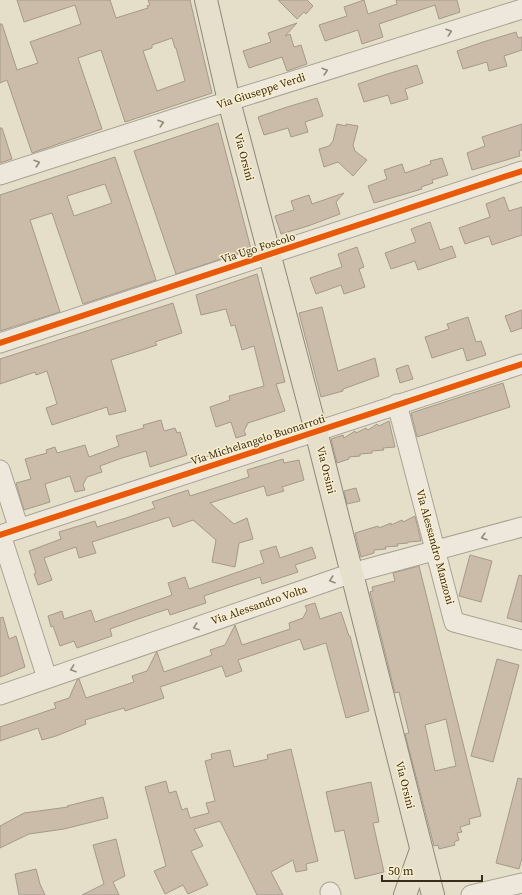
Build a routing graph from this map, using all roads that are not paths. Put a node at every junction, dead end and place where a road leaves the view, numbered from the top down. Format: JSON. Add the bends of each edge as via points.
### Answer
{"nodes":[{"id":1,"x":206,"y":0,"type":"edge"},
{"id":2,"x":522,"y":9,"type":"edge"},
{"id":3,"x":229,"y":101,"type":"junction"},
{"id":4,"x":522,"y":171,"type":"edge"},
{"id":5,"x":0,"y":175,"type":"edge"},
{"id":6,"x":270,"y":254,"type":"junction"},
{"id":7,"x":0,"y":343,"type":"edge"},
{"id":8,"x":522,"y":364,"type":"edge"},
{"id":9,"x":397,"y":404,"type":"junction"},
{"id":10,"x":316,"y":431,"type":"junction"},
{"id":11,"x":0,"y":470,"type":"edge"},
{"id":12,"x":522,"y":527,"type":"edge"},
{"id":13,"x":7,"y":533,"type":"edge"},
{"id":14,"x":437,"y":551,"type":"junction"},
{"id":15,"x":352,"y":573,"type":"junction"},
{"id":16,"x":522,"y":640,"type":"edge"},
{"id":17,"x":47,"y":678,"type":"junction"},
{"id":18,"x":0,"y":694,"type":"edge"},
{"id":19,"x":421,"y":850,"type":"junction"},
{"id":20,"x":517,"y":884,"type":"edge"},
{"id":21,"x":405,"y":895,"type":"edge"},
{"id":22,"x":432,"y":895,"type":"edge"},
{"id":23,"x":470,"y":895,"type":"edge"}],
"edges":[{"from":1,"to":3,"type":"main road","name":"Via Orsini"},
{"from":3,"to":2,"type":"street","name":"Via Giuseppe Verdi","one_way":true},
{"from":5,"to":3,"type":"street","name":"Via Giuseppe Verdi","one_way":true},
{"from":3,"to":6,"type":"main road","name":"Via Orsini"},
{"from":4,"to":6,"type":"street","name":"Via Ugo Foscolo"},
{"from":6,"to":7,"type":"street","name":"Via Ugo Foscolo"},
{"from":6,"to":10,"type":"main road","name":"Via Orsini"},
{"from":8,"to":9,"type":"street","name":"Via Michelangelo Buonarroti"},
{"from":9,"to":10,"type":"street","name":"Via Michelangelo Buonarroti"},
{"from":9,"to":14,"type":"street","name":"Via Alessandro Manzoni"},
{"from":10,"to":13,"type":"street","name":"Via Michelangelo Buonarroti"},
{"from":10,"to":15,"type":"main road","name":"Via Orsini"},
{"from":11,"to":13,"type":"street"},
{"from":12,"to":14,"type":"street","name":"Via Alessandro Volta","one_way":true},
{"from":13,"to":17,"type":"street"},
{"from":14,"to":15,"type":"street","name":"Via Alessandro Volta"},
{"from":14,"to":16,"type":"street","name":"Via Alessandro Manzoni","via":[[454,622]]},
{"from":15,"to":17,"type":"street","name":"Via Alessandro Volta","one_way":true},
{"from":15,"to":19,"type":"main road","name":"Via Orsini"},
{"from":17,"to":18,"type":"street","name":"Via Alessandro Volta"},
{"from":19,"to":21,"type":"main road"},
{"from":19,"to":22,"type":"main road","name":"Via Orsini"},
{"from":20,"to":23,"type":"street"}]}
